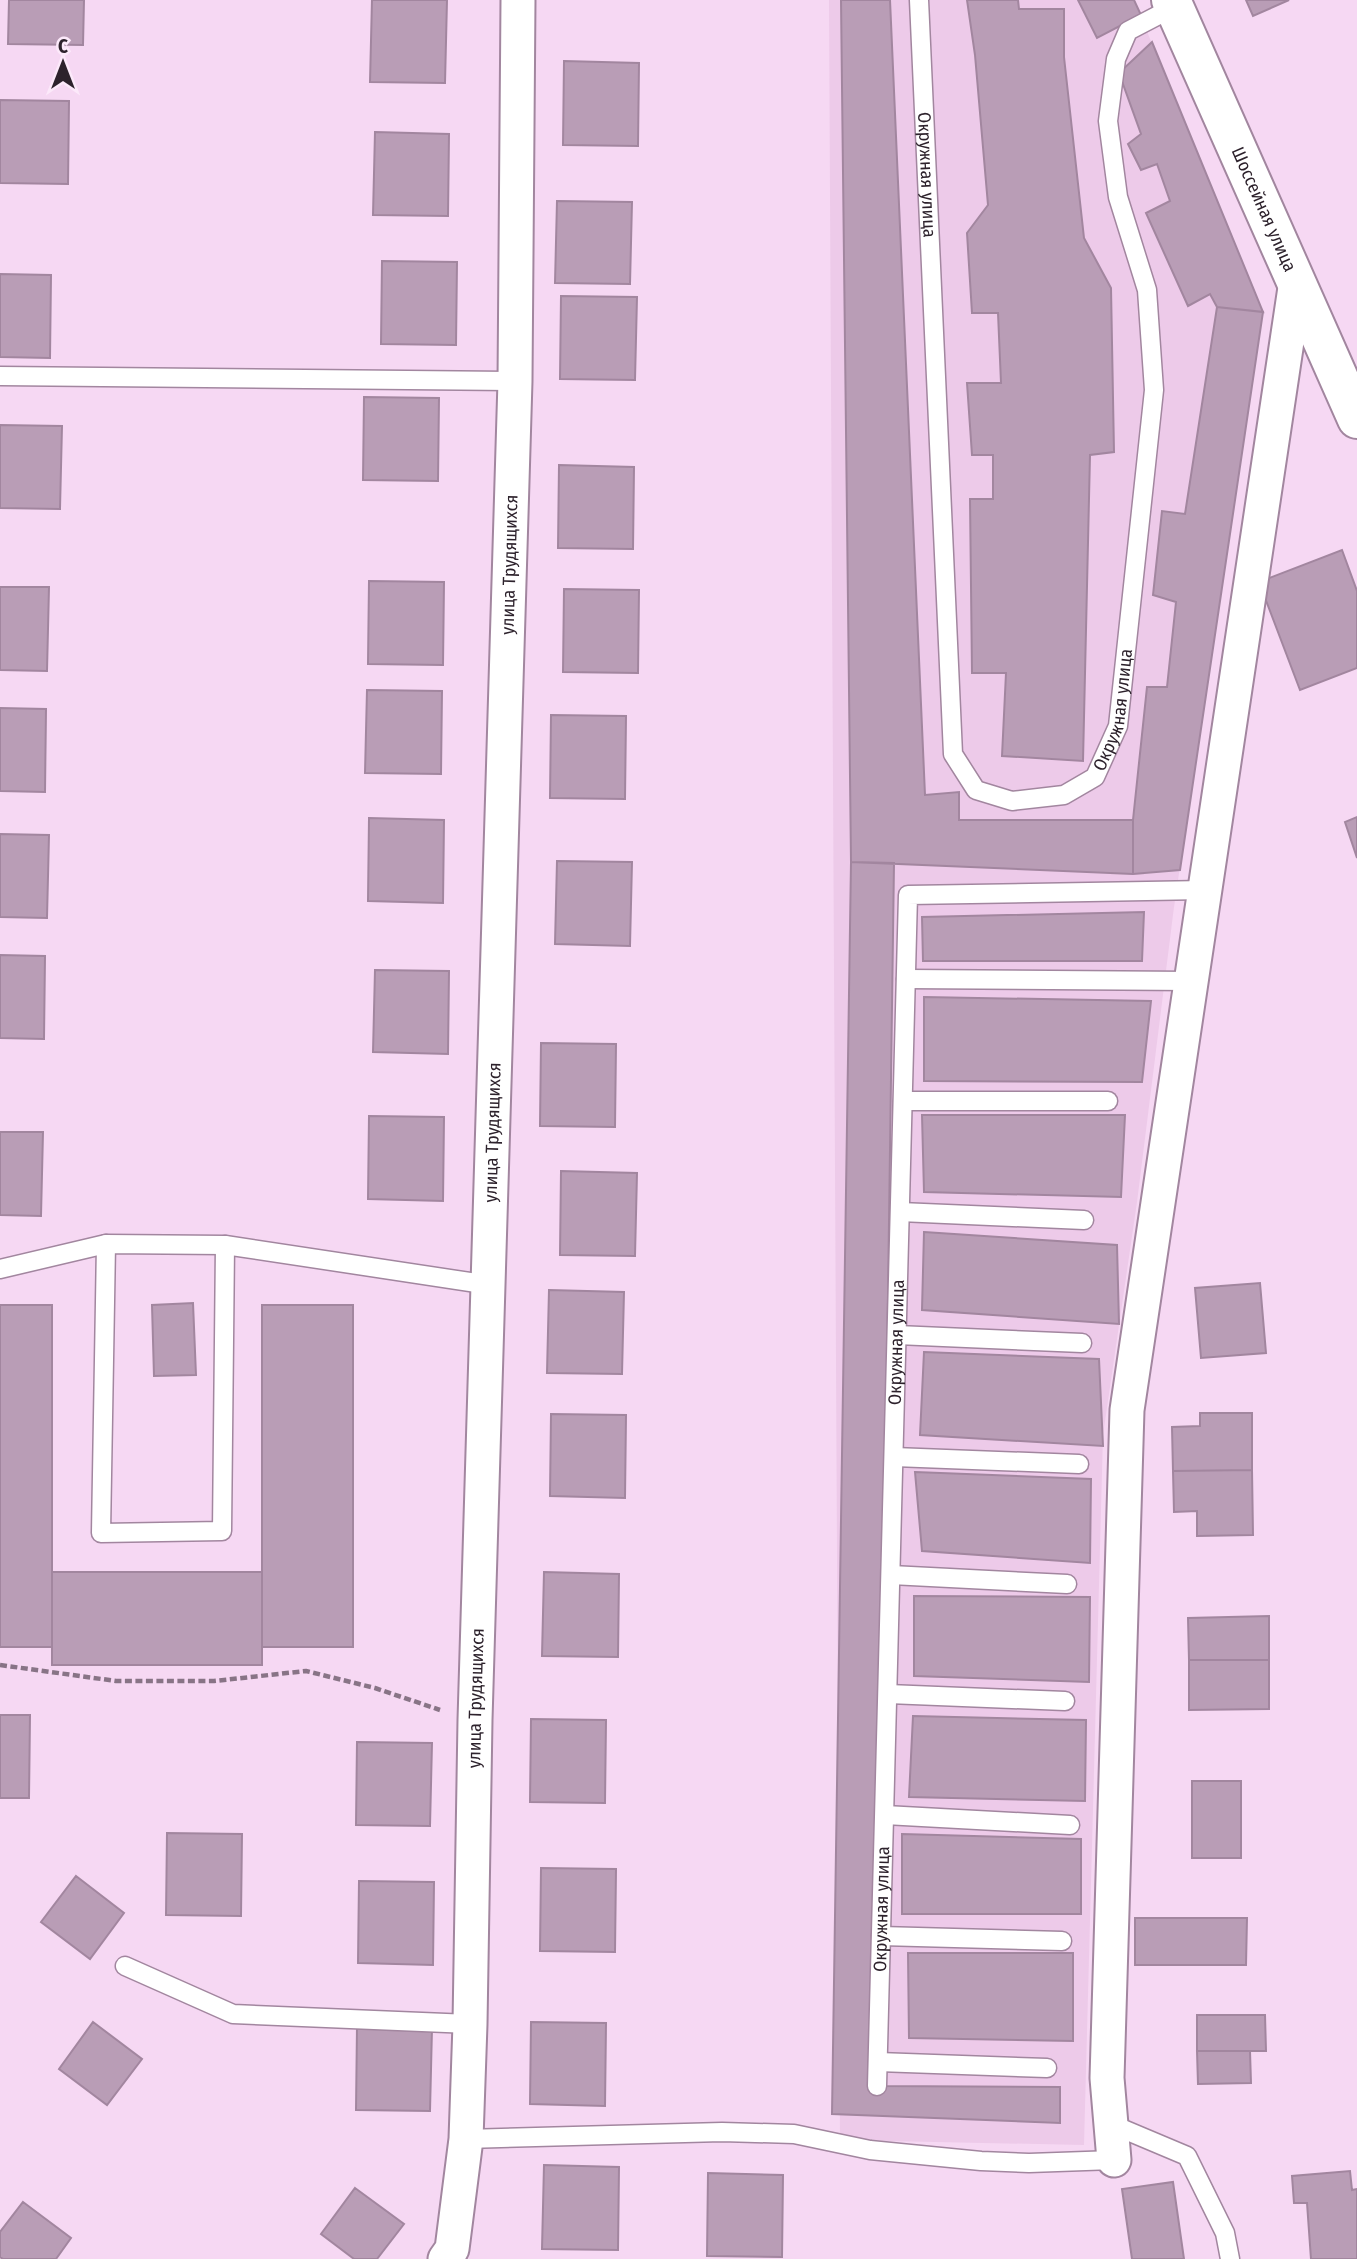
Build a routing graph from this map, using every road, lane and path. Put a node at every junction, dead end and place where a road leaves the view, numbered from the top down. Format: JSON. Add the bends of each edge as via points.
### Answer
{"nodes":[{"id":1,"x":518,"y":0,"type":"edge"},
{"id":2,"x":919,"y":0,"type":"edge"},
{"id":3,"x":1173,"y":4,"type":"edge"},
{"id":4,"x":1296,"y":281,"type":"junction"},
{"id":5,"x":0,"y":376,"type":"edge"},
{"id":6,"x":515,"y":381,"type":"junction"},
{"id":7,"x":1357,"y":419,"type":"edge"},
{"id":8,"x":1205,"y":890,"type":"junction"},
{"id":9,"x":906,"y":979,"type":"junction"},
{"id":10,"x":1191,"y":981,"type":"junction"},
{"id":11,"x":903,"y":1101,"type":"junction"},
{"id":12,"x":1108,"y":1101,"type":"dead end"},
{"id":13,"x":900,"y":1212,"type":"junction"},
{"id":14,"x":1084,"y":1220,"type":"dead end"},
{"id":15,"x":106,"y":1244,"type":"junction"},
{"id":16,"x":225,"y":1245,"type":"junction"},
{"id":17,"x":0,"y":1269,"type":"edge"},
{"id":18,"x":490,"y":1285,"type":"junction"},
{"id":19,"x":897,"y":1335,"type":"junction"},
{"id":20,"x":1082,"y":1343,"type":"dead end"},
{"id":21,"x":894,"y":1457,"type":"junction"},
{"id":22,"x":1079,"y":1464,"type":"dead end"},
{"id":23,"x":891,"y":1575,"type":"junction"},
{"id":24,"x":1067,"y":1584,"type":"dead end"},
{"id":25,"x":0,"y":1665,"type":"edge"},
{"id":26,"x":887,"y":1694,"type":"junction"},
{"id":27,"x":1065,"y":1701,"type":"dead end"},
{"id":28,"x":475,"y":1720,"type":"junction"},
{"id":29,"x":885,"y":1815,"type":"junction"},
{"id":30,"x":1070,"y":1825,"type":"dead end"},
{"id":31,"x":881,"y":1936,"type":"junction"},
{"id":32,"x":1062,"y":1941,"type":"dead end"},
{"id":33,"x":125,"y":1966,"type":"dead end"},
{"id":34,"x":470,"y":2024,"type":"junction"},
{"id":35,"x":878,"y":2062,"type":"junction"},
{"id":36,"x":1047,"y":2068,"type":"dead end"},
{"id":37,"x":877,"y":2086,"type":"dead end"},
{"id":38,"x":1111,"y":2124,"type":"junction"},
{"id":39,"x":466,"y":2139,"type":"junction"},
{"id":40,"x":1114,"y":2160,"type":"joint"},
{"id":41,"x":445,"y":2259,"type":"edge"},
{"id":42,"x":1230,"y":2259,"type":"edge"}],
"edges":[{"from":1,"to":6,"type":"street","name":"улица Трудящихся"},
{"from":2,"to":3,"type":"lane","name":"Окружная улица","via":[[953,754],[976,790],[1012,801],[1064,796],[1095,777],[1118,726],[1154,390],[1147,290],[1118,197],[1108,121],[1116,60],[1128,31]]},
{"from":3,"to":4,"type":"street","name":"Шоссейная улица"},
{"from":4,"to":7,"type":"street","name":"Шоссейная улица"},
{"from":4,"to":8,"type":"street"},
{"from":5,"to":6,"type":"lane"},
{"from":6,"to":18,"type":"street","name":"улица Трудящихся"},
{"from":8,"to":9,"type":"lane","name":"Окружная улица","via":[[908,895]]},
{"from":8,"to":10,"type":"street"},
{"from":9,"to":10,"type":"lane"},
{"from":9,"to":11,"type":"lane","name":"Окружная улица"},
{"from":10,"to":38,"type":"street","via":[[1127,1410],[1107,2078]]},
{"from":11,"to":12,"type":"lane"},
{"from":11,"to":13,"type":"lane","name":"Окружная улица"},
{"from":13,"to":14,"type":"lane"},
{"from":13,"to":19,"type":"lane","name":"Окружная улица"},
{"from":15,"to":16,"type":"lane"},
{"from":15,"to":16,"type":"lane","via":[[101,1533],[222,1531]]},
{"from":15,"to":17,"type":"lane"},
{"from":16,"to":18,"type":"lane"},
{"from":18,"to":28,"type":"street","name":"улица Трудящихся"},
{"from":19,"to":20,"type":"lane"},
{"from":19,"to":21,"type":"lane","name":"Окружная улица"},
{"from":21,"to":22,"type":"lane"},
{"from":21,"to":23,"type":"lane","name":"Окружная улица"},
{"from":23,"to":24,"type":"lane"},
{"from":23,"to":26,"type":"lane","name":"Окружная улица"},
{"from":25,"to":28,"type":"path","via":[[116,1681],[214,1681],[306,1671]]},
{"from":26,"to":27,"type":"lane"},
{"from":26,"to":29,"type":"lane","name":"Окружная улица"},
{"from":28,"to":34,"type":"street","name":"улица Трудящихся"},
{"from":29,"to":30,"type":"lane"},
{"from":29,"to":31,"type":"lane","name":"Окружная улица"},
{"from":31,"to":32,"type":"lane"},
{"from":31,"to":35,"type":"lane","name":"Окружная улица"},
{"from":33,"to":34,"type":"lane","via":[[233,2014]]},
{"from":34,"to":39,"type":"street","name":"улица Трудящихся"},
{"from":35,"to":36,"type":"lane"},
{"from":35,"to":37,"type":"lane","name":"Окружная улица"},
{"from":38,"to":40,"type":"street"},
{"from":38,"to":42,"type":"lane","via":[[1187,2156],[1225,2233]]},
{"from":39,"to":40,"type":"lane","via":[[794,2134],[870,2151],[981,2161]]},
{"from":39,"to":41,"type":"street","name":"улица Трудящихся","via":[[452,2249]]}]}
